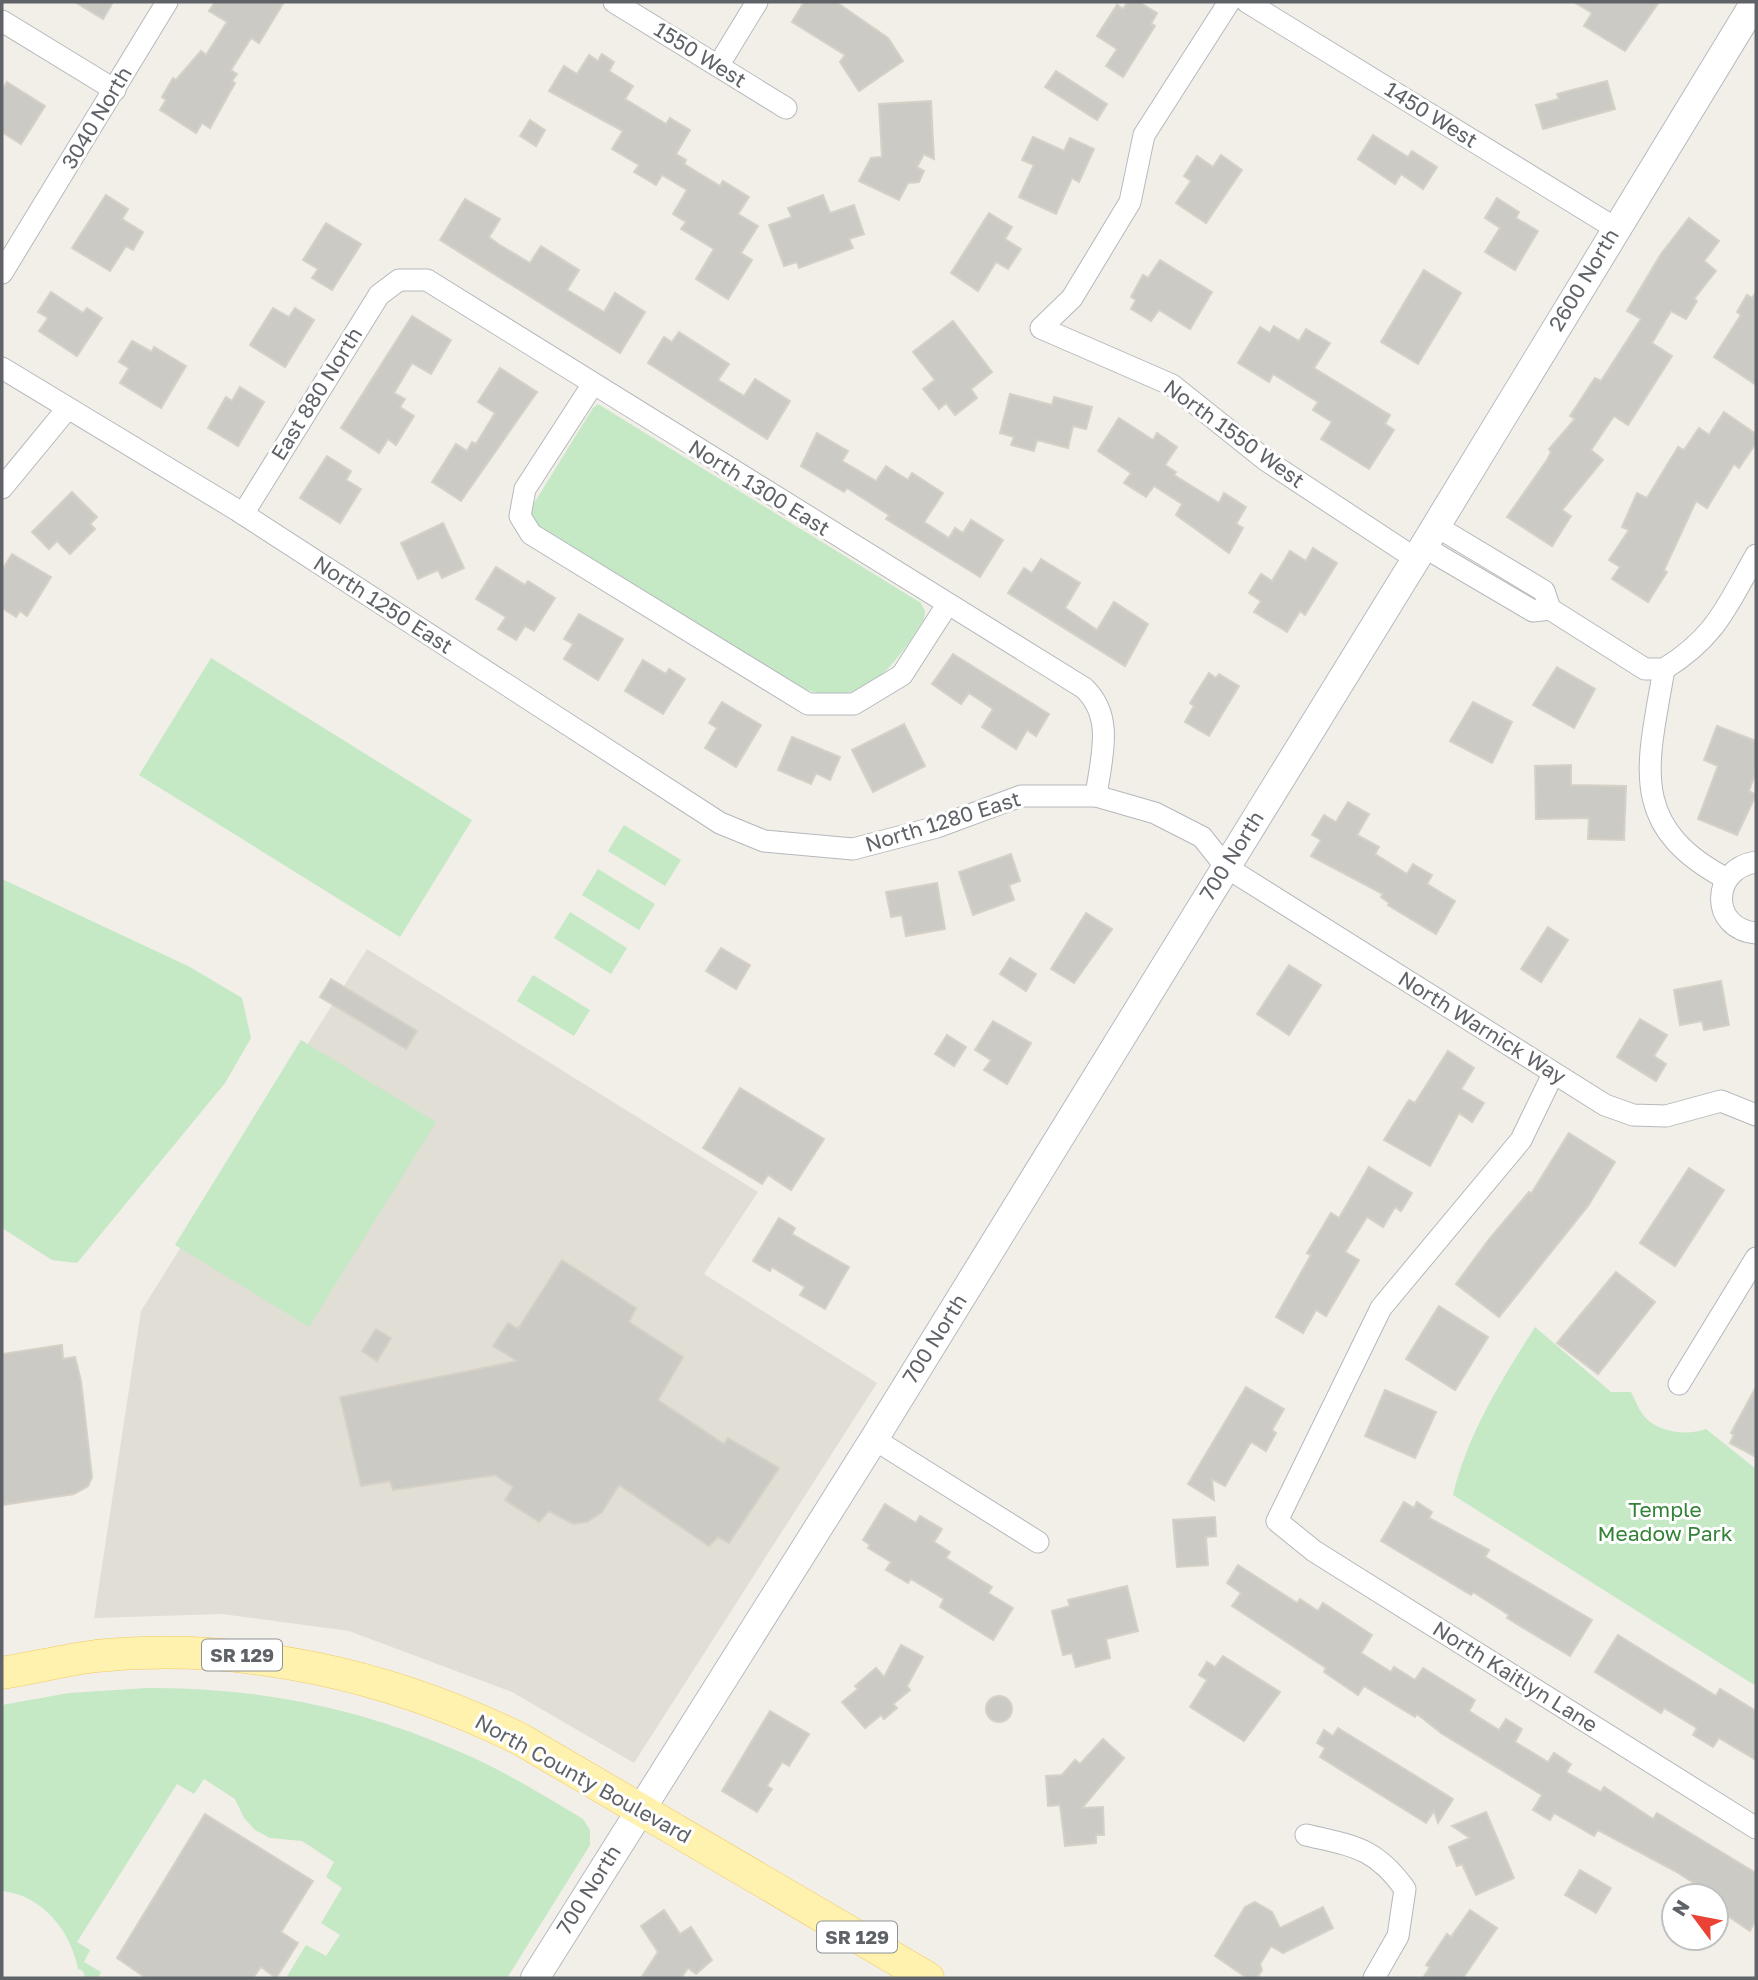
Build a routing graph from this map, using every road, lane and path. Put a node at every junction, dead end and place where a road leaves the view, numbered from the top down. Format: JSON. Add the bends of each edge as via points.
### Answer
{"nodes":[{"id":1,"x":167,"y":2,"type":"edge"},
{"id":2,"x":614,"y":2,"type":"edge"},
{"id":3,"x":757,"y":2,"type":"edge"},
{"id":4,"x":1229,"y":2,"type":"edge"},
{"id":5,"x":1247,"y":2,"type":"edge"},
{"id":6,"x":1755,"y":2,"type":"edge"},
{"id":7,"x":2,"y":21,"type":"edge"},
{"id":8,"x":719,"y":66,"type":"junction"},
{"id":9,"x":115,"y":90,"type":"junction"},
{"id":10,"x":786,"y":108,"type":"dead end"},
{"id":11,"x":1615,"y":228,"type":"junction"},
{"id":12,"x":2,"y":273,"type":"edge"},
{"id":13,"x":399,"y":280,"type":"joint"},
{"id":14,"x":2,"y":368,"type":"edge"},
{"id":15,"x":593,"y":384,"type":"junction"},
{"id":16,"x":66,"y":409,"type":"junction"},
{"id":17,"x":2,"y":488,"type":"edge"},
{"id":18,"x":243,"y":514,"type":"junction"},
{"id":19,"x":1425,"y":544,"type":"junction"},
{"id":20,"x":1756,"y":555,"type":"edge"},
{"id":21,"x":947,"y":605,"type":"junction"},
{"id":22,"x":1664,"y":669,"type":"junction"},
{"id":23,"x":1331,"y":697,"type":"joint"},
{"id":24,"x":1096,"y":796,"type":"junction"},
{"id":25,"x":764,"y":841,"type":"joint"},
{"id":26,"x":1756,"y":862,"type":"edge"},
{"id":27,"x":1226,"y":867,"type":"junction"},
{"id":28,"x":1727,"y":879,"type":"junction"},
{"id":29,"x":1756,"y":933,"type":"edge"},
{"id":30,"x":1553,"y":1074,"type":"junction"},
{"id":31,"x":1756,"y":1115,"type":"edge"},
{"id":32,"x":1756,"y":1258,"type":"edge"},
{"id":33,"x":1679,"y":1384,"type":"dead end"},
{"id":34,"x":874,"y":1439,"type":"junction"},
{"id":35,"x":1038,"y":1542,"type":"dead end"},
{"id":36,"x":2,"y":1673,"type":"edge"},
{"id":37,"x":639,"y":1808,"type":"junction"},
{"id":38,"x":1756,"y":1828,"type":"edge"},
{"id":39,"x":1306,"y":1835,"type":"dead end"},
{"id":40,"x":535,"y":1978,"type":"edge"},
{"id":41,"x":928,"y":1978,"type":"edge"},
{"id":42,"x":1374,"y":1978,"type":"edge"}],
"edges":[{"from":1,"to":9,"type":"street","name":"3040 North"},
{"from":2,"to":8,"type":"street","name":"1550 West"},
{"from":3,"to":8,"type":"street"},
{"from":4,"to":19,"type":"street","name":"North 1550 West","via":[[1144,135],[1130,202],[1072,298],[1041,328],[1172,385],[1267,461]]},
{"from":5,"to":11,"type":"street","name":"1450 West"},
{"from":6,"to":11,"type":"street","name":"2600 North"},
{"from":7,"to":9,"type":"street"},
{"from":8,"to":10,"type":"street","name":"1550 West"},
{"from":9,"to":12,"type":"street","name":"3040 North"},
{"from":11,"to":19,"type":"street","name":"2600 North"},
{"from":13,"to":15,"type":"street","name":"North 1300 East","via":[[427,280]]},
{"from":13,"to":18,"type":"street","name":"East 880 North","via":[[380,295]]},
{"from":14,"to":16,"type":"street","name":"North 1250 East"},
{"from":15,"to":21,"type":"street","name":"North 1300 East"},
{"from":15,"to":21,"type":"street","via":[[524,489],[520,516],[531,534],[808,704],[854,704],[902,675]]},
{"from":16,"to":17,"type":"street"},
{"from":16,"to":18,"type":"street","name":"North 1250 East"},
{"from":18,"to":25,"type":"street","name":"North 1250 East","via":[[720,822]]},
{"from":19,"to":22,"type":"street","name":"North 1550 West","via":[[1544,591],[1550,609],[1645,669]]},
{"from":19,"to":23,"type":"street","name":"2600 North"},
{"from":20,"to":22,"type":"street","via":[[1711,633]]},
{"from":21,"to":24,"type":"street","name":"North 1300 East","via":[[1084,688],[1097,701],[1104,719]]},
{"from":22,"to":28,"type":"street","via":[[1649,755],[1654,810],[1676,844]]},
{"from":23,"to":27,"type":"street","name":"700 North"},
{"from":24,"to":25,"type":"street","name":"North 1280 East","via":[[1021,796],[937,827],[853,849]]},
{"from":24,"to":27,"type":"street","name":"North 1280 East","via":[[1155,813],[1202,837]]},
{"from":26,"to":28,"type":"street","via":[[1735,870]]},
{"from":27,"to":30,"type":"street","name":"North Warnick Way"},
{"from":27,"to":34,"type":"street","name":"700 North"},
{"from":28,"to":29,"type":"street","via":[[1722,889],[1723,911],[1738,928]]},
{"from":30,"to":31,"type":"street","name":"North Warnick Way","via":[[1605,1105],[1633,1115],[1666,1116],[1721,1101]]},
{"from":30,"to":38,"type":"street","name":"North Kaitlyn Lane","via":[[1521,1140],[1381,1308],[1277,1521],[1314,1551]]},
{"from":32,"to":33,"type":"street"},
{"from":34,"to":35,"type":"street"},
{"from":34,"to":37,"type":"street","name":"700 North"},
{"from":36,"to":37,"type":"main road","name":"North County Boulevard","number":"SR 129","via":[[97,1656],[208,1654],[332,1671],[476,1717]]},
{"from":37,"to":40,"type":"street","name":"700 North"},
{"from":37,"to":41,"type":"main road","name":"North County Boulevard","number":"SR 129"},
{"from":39,"to":42,"type":"street","via":[[1359,1848],[1388,1866],[1405,1889],[1398,1936]]}]}
